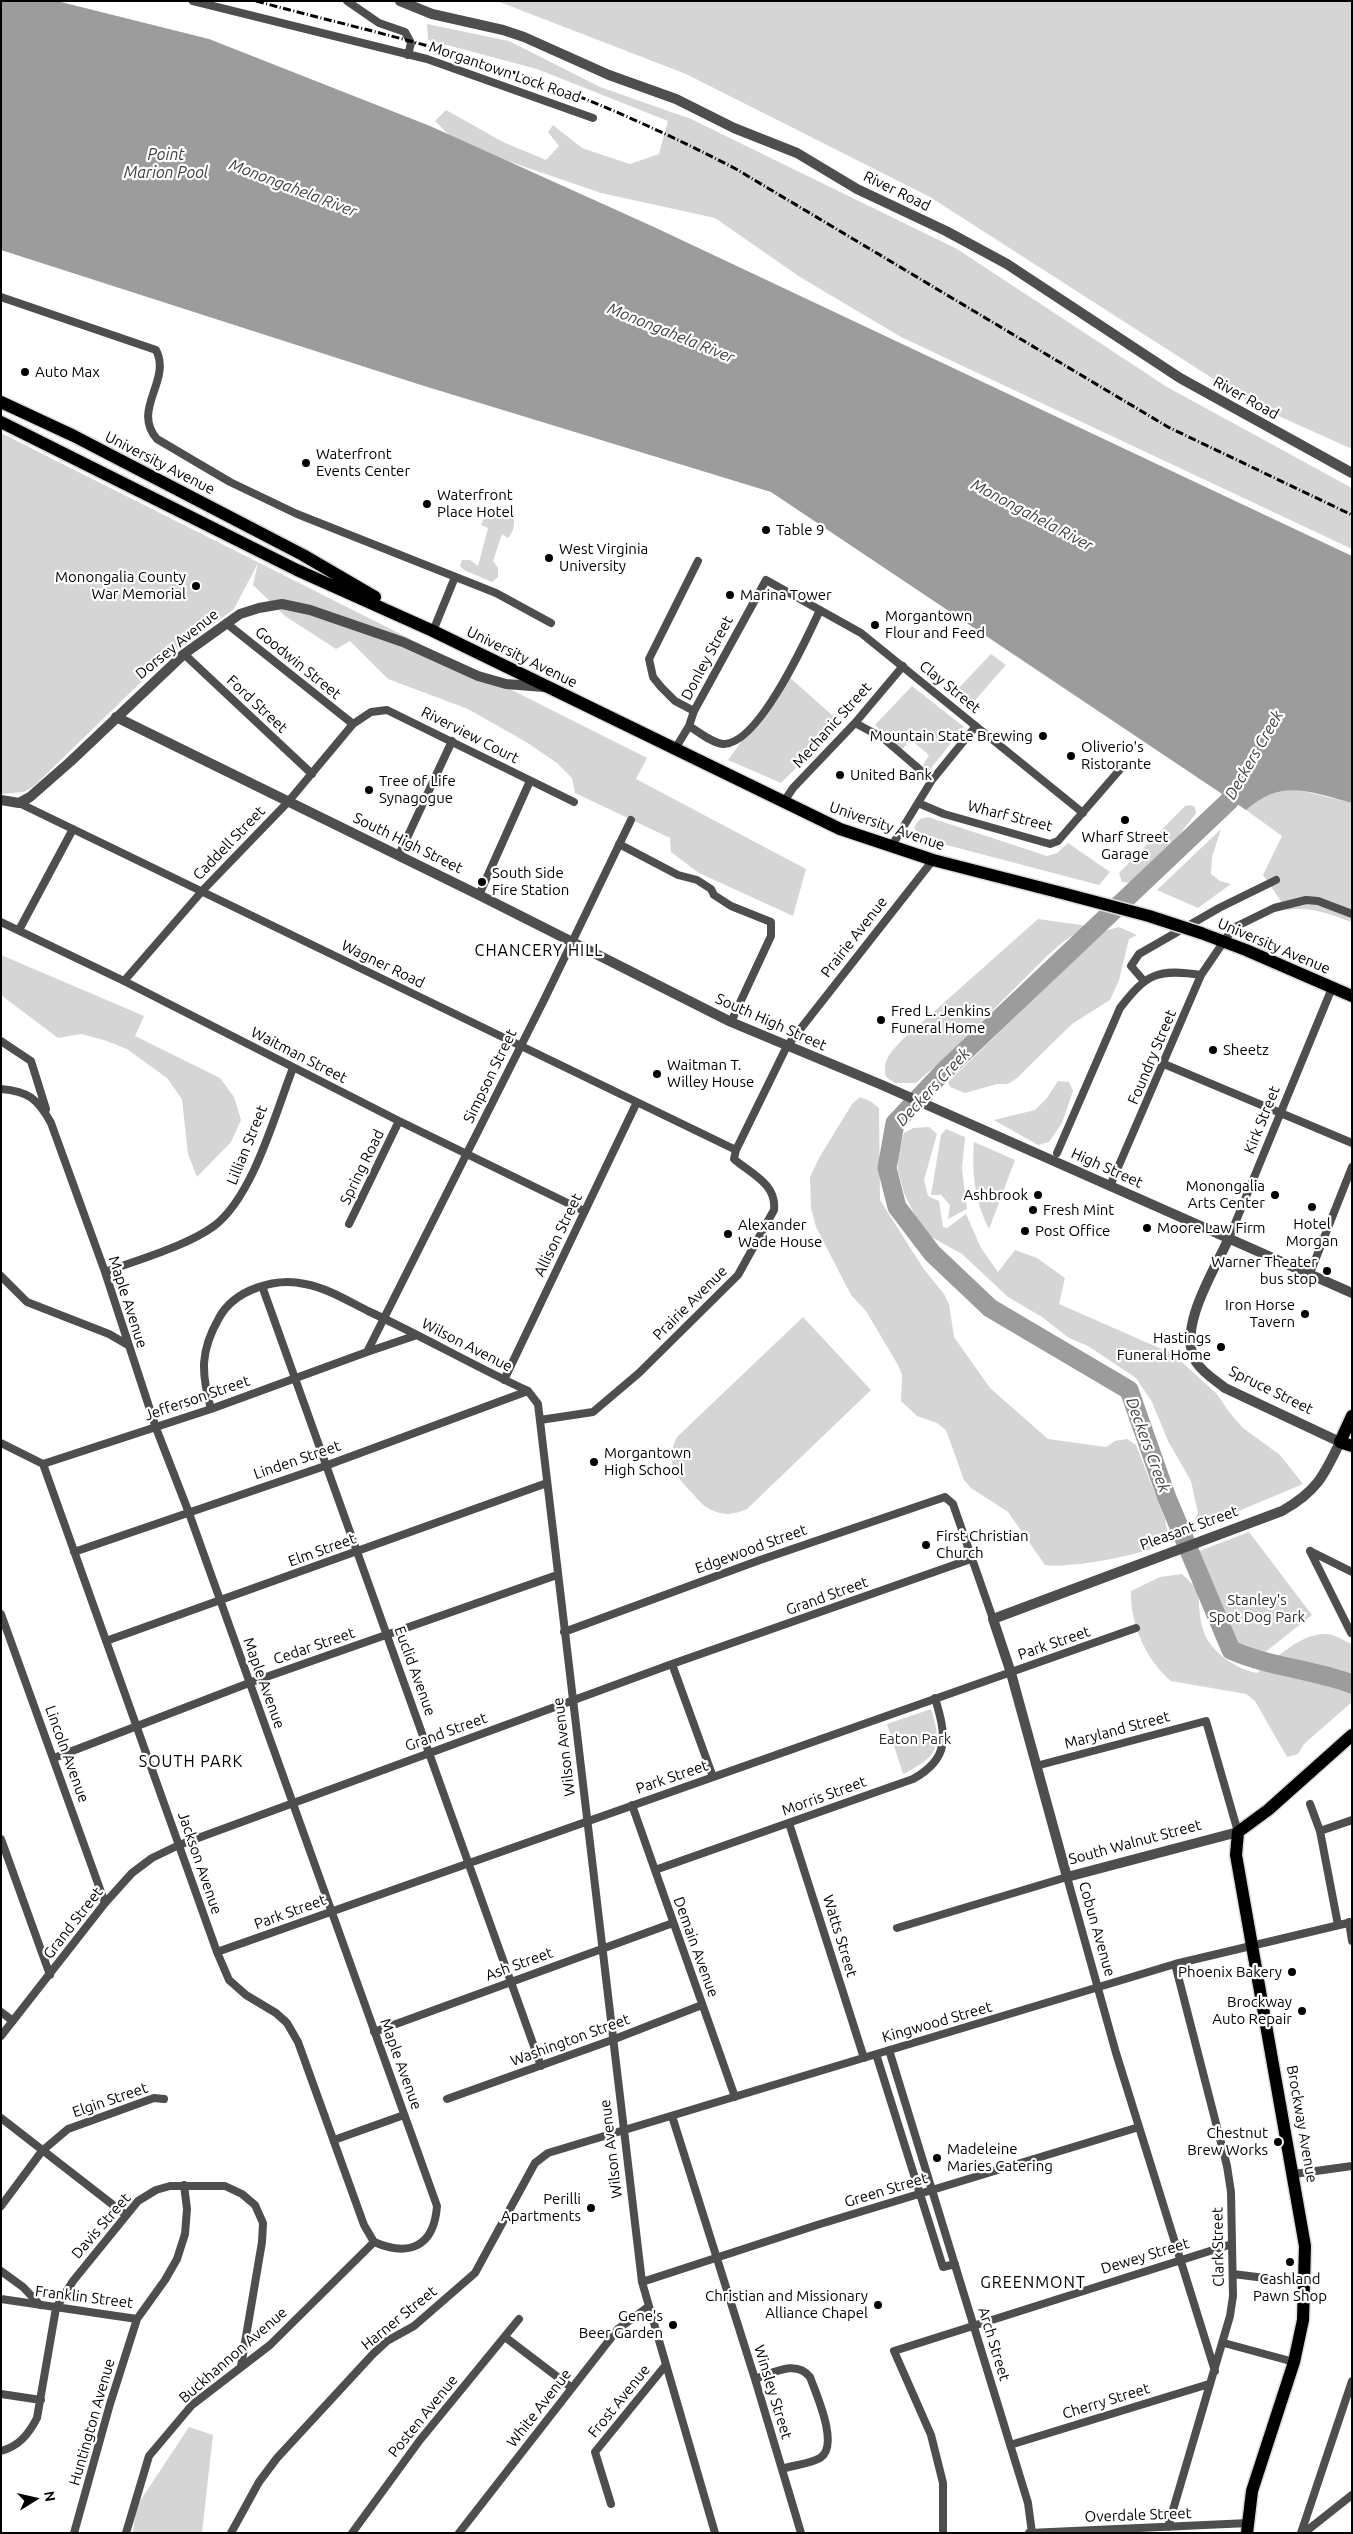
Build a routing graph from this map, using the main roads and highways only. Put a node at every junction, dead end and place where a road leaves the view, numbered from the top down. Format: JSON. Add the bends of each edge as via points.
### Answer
{"nodes":[{"id":1,"x":1,"y":402,"type":"edge"},
{"id":2,"x":1,"y":422,"type":"edge"},
{"id":3,"x":433,"y":631,"type":"junction"},
{"id":4,"x":1352,"y":996,"type":"edge"},
{"id":5,"x":1352,"y":1416,"type":"edge"},
{"id":6,"x":1346,"y":1444,"type":"edge"},
{"id":7,"x":1352,"y":1735,"type":"edge"},
{"id":8,"x":1238,"y":1832,"type":"joint"},
{"id":9,"x":1244,"y":2527,"type":"edge"}],
"edges":[{"from":1,"to":3,"type":"main road","name":"University Avenue","via":[[74,436],[302,555]]},
{"from":2,"to":3,"type":"main road","name":"University Avenue","via":[[297,570]]},
{"from":3,"to":4,"type":"main road","name":"University Avenue","bridge":true,"via":[[840,829],[933,860],[1149,916],[1224,941]]},
{"from":5,"to":6,"type":"main road","name":"Pleasant Street"},
{"from":7,"to":8,"type":"main road","name":"South Walnut Street","via":[[1268,1810]]},
{"from":8,"to":9,"type":"main road","name":"Brockway Avenue","via":[[1236,1855],[1305,2246],[1303,2320],[1294,2362],[1252,2491]]}]}
